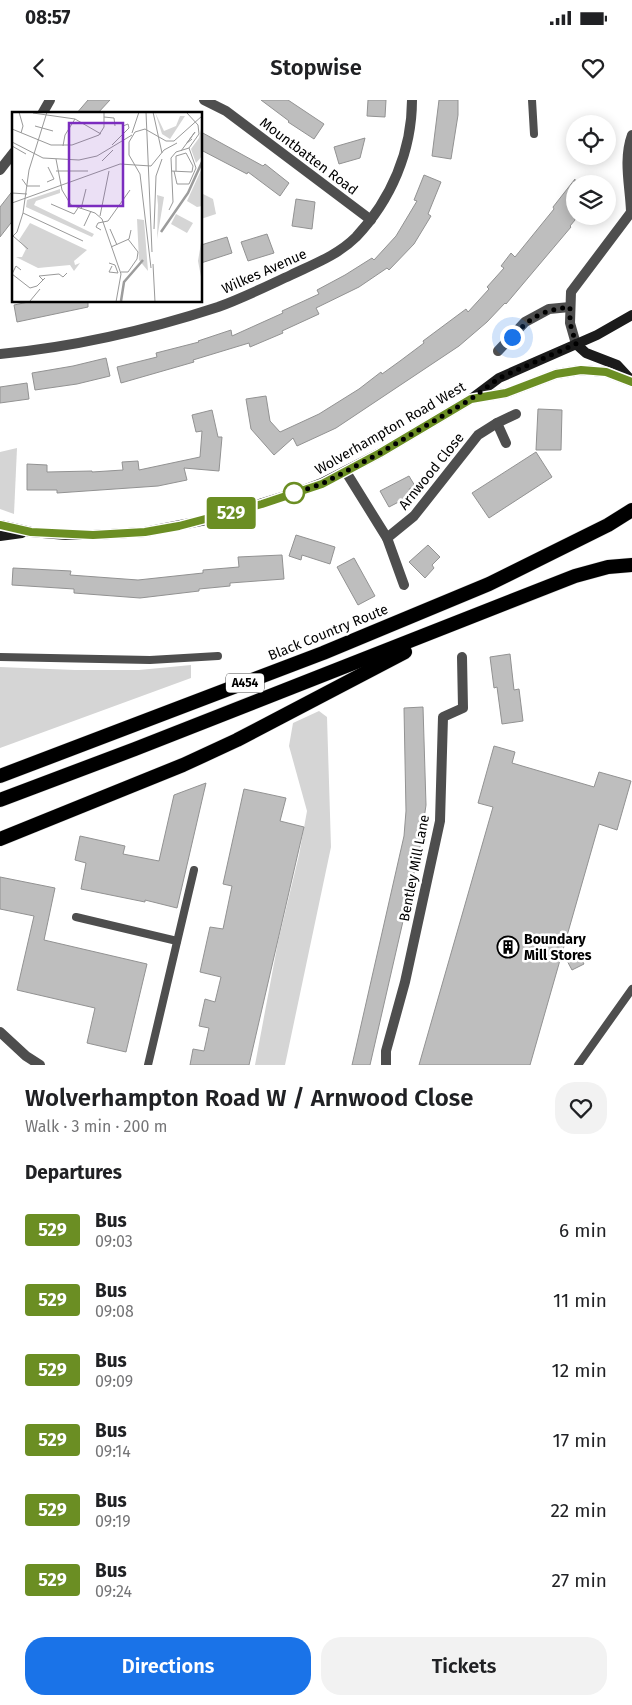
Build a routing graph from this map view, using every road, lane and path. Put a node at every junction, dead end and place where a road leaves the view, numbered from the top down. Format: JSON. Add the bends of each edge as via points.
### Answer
{"nodes":[{"id":1,"x":50,"y":100,"type":"edge"},
{"id":2,"x":204,"y":100,"type":"edge"},
{"id":3,"x":412,"y":100,"type":"edge"},
{"id":4,"x":532,"y":100,"type":"edge"},
{"id":5,"x":43,"y":112,"type":"edge"},
{"id":6,"x":534,"y":134,"type":"dead end"},
{"id":7,"x":632,"y":135,"type":"edge"},
{"id":8,"x":12,"y":155,"type":"edge"},
{"id":9,"x":0,"y":170,"type":"edge"},
{"id":10,"x":632,"y":211,"type":"edge"},
{"id":11,"x":370,"y":220,"type":"junction"},
{"id":12,"x":570,"y":307,"type":"junction"},
{"id":13,"x":632,"y":315,"type":"edge"},
{"id":14,"x":576,"y":344,"type":"junction"},
{"id":15,"x":498,"y":351,"type":"dead end"},
{"id":16,"x":0,"y":354,"type":"edge"},
{"id":17,"x":632,"y":381,"type":"edge"},
{"id":18,"x":471,"y":399,"type":"junction"},
{"id":19,"x":516,"y":414,"type":"dead end"},
{"id":20,"x":497,"y":422,"type":"junction"},
{"id":21,"x":506,"y":443,"type":"dead end"},
{"id":22,"x":346,"y":472,"type":"junction"},
{"id":23,"x":632,"y":510,"type":"edge"},
{"id":24,"x":0,"y":525,"type":"edge"},
{"id":25,"x":31,"y":532,"type":"junction"},
{"id":26,"x":0,"y":536,"type":"edge"},
{"id":27,"x":387,"y":538,"type":"junction"},
{"id":28,"x":632,"y":565,"type":"edge"},
{"id":29,"x":404,"y":586,"type":"dead end"},
{"id":30,"x":466,"y":620,"type":"junction"},
{"id":31,"x":218,"y":656,"type":"dead end"},
{"id":32,"x":0,"y":657,"type":"edge"},
{"id":33,"x":462,"y":657,"type":"dead end"},
{"id":34,"x":0,"y":776,"type":"edge"},
{"id":35,"x":0,"y":800,"type":"edge"},
{"id":36,"x":0,"y":839,"type":"edge"},
{"id":37,"x":194,"y":870,"type":"dead end"},
{"id":38,"x":76,"y":917,"type":"dead end"},
{"id":39,"x":177,"y":940,"type":"junction"},
{"id":40,"x":632,"y":989,"type":"edge"},
{"id":41,"x":0,"y":1032,"type":"edge"},
{"id":42,"x":40,"y":1065,"type":"edge"},
{"id":43,"x":148,"y":1065,"type":"edge"},
{"id":44,"x":386,"y":1065,"type":"edge"},
{"id":45,"x":578,"y":1065,"type":"edge"}],
"edges":[{"from":1,"to":5,"type":"street"},
{"from":2,"to":11,"type":"street","name":"Mountbatten Road","via":[[226,111]]},
{"from":3,"to":11,"type":"street","name":"Wilkes Avenue","via":[[409,138],[403,160],[391,189]]},
{"from":4,"to":6,"type":"lane"},
{"from":7,"to":10,"type":"street","via":[[627,164]]},
{"from":8,"to":9,"type":"street"},
{"from":10,"to":12,"type":"street","via":[[571,292]]},
{"from":11,"to":16,"type":"street","name":"Wilkes Avenue","via":[[355,238],[334,254],[219,306],[140,330],[34,351]]},
{"from":12,"to":14,"type":"street","via":[[570,323]]},
{"from":12,"to":15,"type":"street","via":[[549,309],[525,322]]},
{"from":13,"to":14,"type":"main road","name":"Wolverhampton Road West"},
{"from":14,"to":17,"type":"main road","via":[[586,353],[617,365]]},
{"from":14,"to":18,"type":"main road","name":"Wolverhampton Road West","via":[[499,378]]},
{"from":17,"to":18,"type":"main road","via":[[606,372],[581,370],[556,374],[506,393]]},
{"from":18,"to":22,"type":"main road","name":"Wolverhampton Road West"},
{"from":19,"to":20,"type":"street","name":"Arnwood Close"},
{"from":20,"to":21,"type":"street"},
{"from":20,"to":27,"type":"street","name":"Arnwood Close","via":[[478,435],[414,516]]},
{"from":22,"to":25,"type":"main road","name":"Wolverhampton Road West","via":[[293,494],[179,526],[93,535]]},
{"from":22,"to":27,"type":"street"},
{"from":23,"to":34,"type":"highway","name":"Black Country Route","number":"A454","via":[[608,525],[480,587],[323,653]]},
{"from":24,"to":25,"type":"main road","name":"Wolverhampton Road West"},
{"from":25,"to":26,"type":"main road","name":"Wolverhampton Road West"},
{"from":27,"to":29,"type":"street"},
{"from":28,"to":30,"type":"highway","number":"A454","via":[[608,567],[575,576]]},
{"from":30,"to":35,"type":"highway","number":"A454"},
{"from":30,"to":36,"type":"highway","via":[[219,749]]},
{"from":31,"to":32,"type":"lane","via":[[150,660]]},
{"from":33,"to":44,"type":"street","name":"Bentley Mill Lane","via":[[463,708],[443,717],[440,821],[405,982],[386,1051]]},
{"from":37,"to":39,"type":"lane"},
{"from":38,"to":39,"type":"lane"},
{"from":39,"to":43,"type":"lane"},
{"from":40,"to":45,"type":"lane"},
{"from":41,"to":42,"type":"street"}]}
